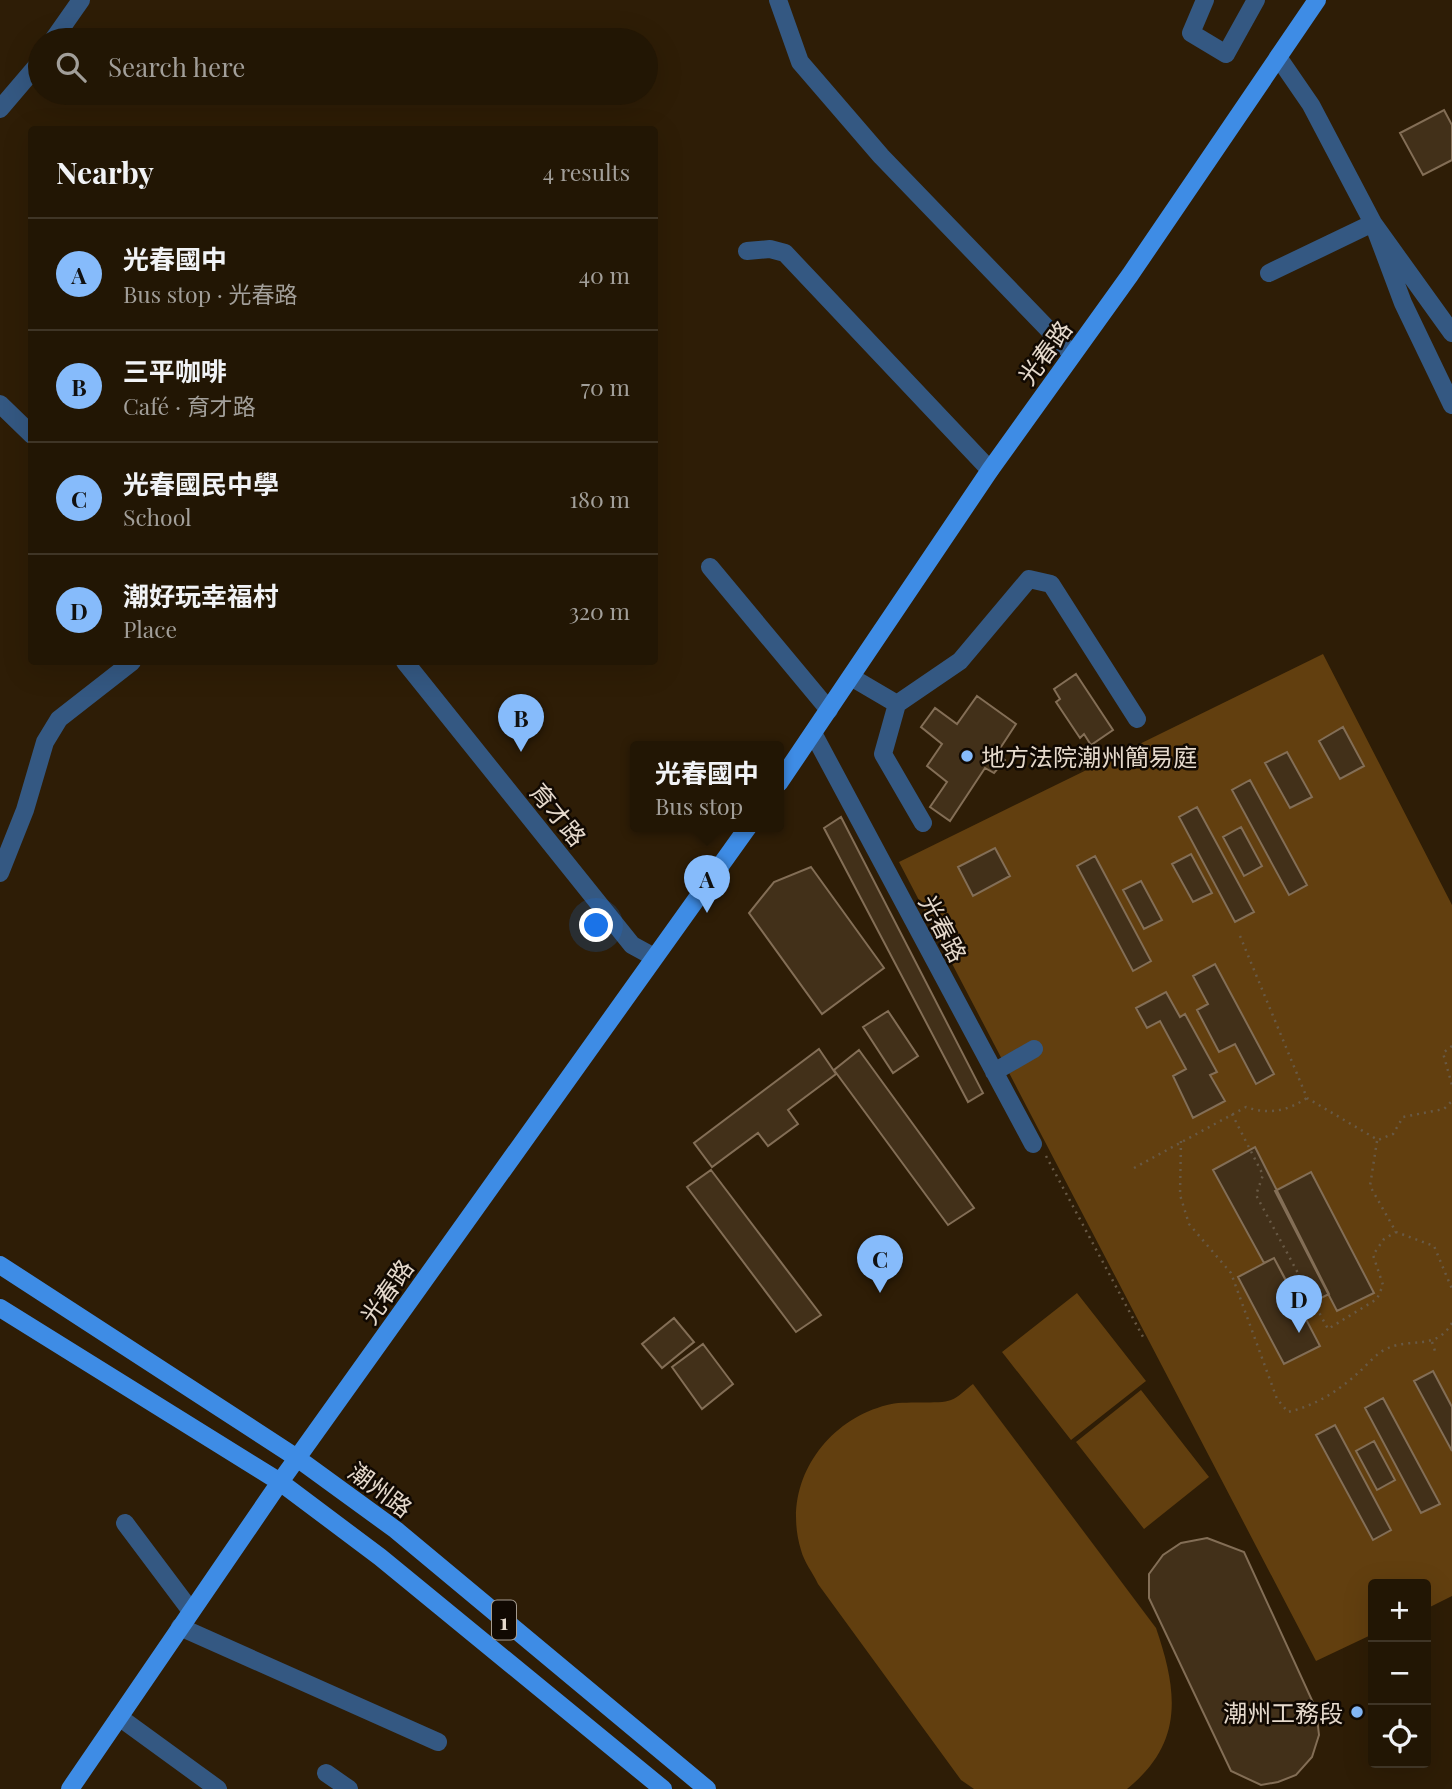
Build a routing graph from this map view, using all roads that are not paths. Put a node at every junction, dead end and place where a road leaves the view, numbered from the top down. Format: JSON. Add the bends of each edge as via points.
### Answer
{"nodes":[{"id":1,"x":81,"y":0,"type":"edge"},
{"id":2,"x":778,"y":0,"type":"edge"},
{"id":3,"x":1205,"y":0,"type":"edge"},
{"id":4,"x":1256,"y":0,"type":"edge"},
{"id":5,"x":1317,"y":0,"type":"edge"},
{"id":6,"x":61,"y":28,"type":"edge"},
{"id":7,"x":1278,"y":57,"type":"junction"},
{"id":8,"x":28,"y":76,"type":"edge"},
{"id":9,"x":0,"y":109,"type":"edge"},
{"id":10,"x":1373,"y":223,"type":"junction"},
{"id":11,"x":747,"y":251,"type":"dead end"},
{"id":12,"x":1269,"y":273,"type":"dead end"},
{"id":13,"x":1452,"y":333,"type":"edge"},
{"id":14,"x":1072,"y":354,"type":"junction"},
{"id":15,"x":0,"y":404,"type":"edge"},
{"id":16,"x":1452,"y":405,"type":"edge"},
{"id":17,"x":28,"y":431,"type":"edge"},
{"id":18,"x":990,"y":470,"type":"junction"},
{"id":19,"x":710,"y":567,"type":"dead end"},
{"id":20,"x":128,"y":665,"type":"edge"},
{"id":21,"x":407,"y":665,"type":"edge"},
{"id":22,"x":851,"y":677,"type":"junction"},
{"id":23,"x":897,"y":704,"type":"junction"},
{"id":24,"x":829,"y":710,"type":"junction"},
{"id":25,"x":1137,"y":719,"type":"dead end"},
{"id":26,"x":813,"y":733,"type":"junction"},
{"id":27,"x":784,"y":776,"type":"edge"},
{"id":28,"x":923,"y":823,"type":"dead end"},
{"id":29,"x":744,"y":832,"type":"edge"},
{"id":30,"x":0,"y":873,"type":"edge"},
{"id":31,"x":654,"y":957,"type":"junction"},
{"id":32,"x":1034,"y":1048,"type":"dead end"},
{"id":33,"x":994,"y":1072,"type":"junction"},
{"id":34,"x":1033,"y":1144,"type":"road end"},
{"id":35,"x":0,"y":1265,"type":"edge"},
{"id":36,"x":0,"y":1308,"type":"edge"},
{"id":37,"x":297,"y":1458,"type":"junction"},
{"id":38,"x":280,"y":1482,"type":"junction"},
{"id":39,"x":125,"y":1523,"type":"dead end"},
{"id":40,"x":191,"y":1611,"type":"junction"},
{"id":41,"x":180,"y":1627,"type":"junction"},
{"id":42,"x":119,"y":1717,"type":"junction"},
{"id":43,"x":438,"y":1742,"type":"dead end"},
{"id":44,"x":326,"y":1773,"type":"dead end"},
{"id":45,"x":657,"y":1787,"type":"edge"},
{"id":46,"x":70,"y":1789,"type":"edge"},
{"id":47,"x":218,"y":1789,"type":"edge"},
{"id":48,"x":349,"y":1789,"type":"edge"},
{"id":49,"x":707,"y":1789,"type":"edge"}],
"edges":[{"from":1,"to":6,"type":"street"},
{"from":2,"to":14,"type":"street","via":[[800,62],[881,156]]},
{"from":3,"to":4,"type":"street","via":[[1191,33],[1226,54]]},
{"from":5,"to":7,"type":"main road","name":"光春路"},
{"from":7,"to":10,"type":"street","via":[[1311,106]]},
{"from":7,"to":14,"type":"main road","name":"光春路"},
{"from":8,"to":9,"type":"street"},
{"from":10,"to":12,"type":"street"},
{"from":10,"to":13,"type":"street"},
{"from":10,"to":16,"type":"street","via":[[1403,303]]},
{"from":11,"to":18,"type":"street","via":[[785,253]]},
{"from":14,"to":18,"type":"main road","name":"光春路"},
{"from":15,"to":17,"type":"street"},
{"from":18,"to":22,"type":"main road","name":"光春路"},
{"from":19,"to":24,"type":"street"},
{"from":20,"to":30,"type":"street","via":[[60,719],[45,742]]},
{"from":21,"to":31,"type":"street","name":"育才路","via":[[632,945]]},
{"from":22,"to":23,"type":"street"},
{"from":22,"to":24,"type":"main road","name":"光春路"},
{"from":23,"to":25,"type":"street","via":[[960,661],[1029,579],[1051,584]]},
{"from":23,"to":28,"type":"street","via":[[883,754]]},
{"from":24,"to":26,"type":"main road","name":"光春路"},
{"from":26,"to":27,"type":"main road","name":"光春路"},
{"from":26,"to":33,"type":"street","name":"光春路"},
{"from":29,"to":31,"type":"main road","name":"光春路"},
{"from":31,"to":37,"type":"main road","name":"光春路"},
{"from":32,"to":33,"type":"street"},
{"from":33,"to":34,"type":"street","name":"光春路"},
{"from":35,"to":37,"type":"main road","name":"潮州路","number":"1"},
{"from":36,"to":38,"type":"main road","number":"1"},
{"from":37,"to":38,"type":"main road","name":"光春路"},
{"from":37,"to":49,"type":"main road","name":"潮州路","number":"1","via":[[396,1530]]},
{"from":38,"to":40,"type":"main road","name":"光春路"},
{"from":38,"to":45,"type":"main road","number":"1","via":[[380,1557]]},
{"from":39,"to":40,"type":"street"},
{"from":40,"to":41,"type":"main road","name":"光春路"},
{"from":41,"to":42,"type":"main road","name":"光春路"},
{"from":41,"to":43,"type":"street"},
{"from":42,"to":46,"type":"main road","name":"光春路"},
{"from":42,"to":47,"type":"street"},
{"from":44,"to":48,"type":"street"}]}
